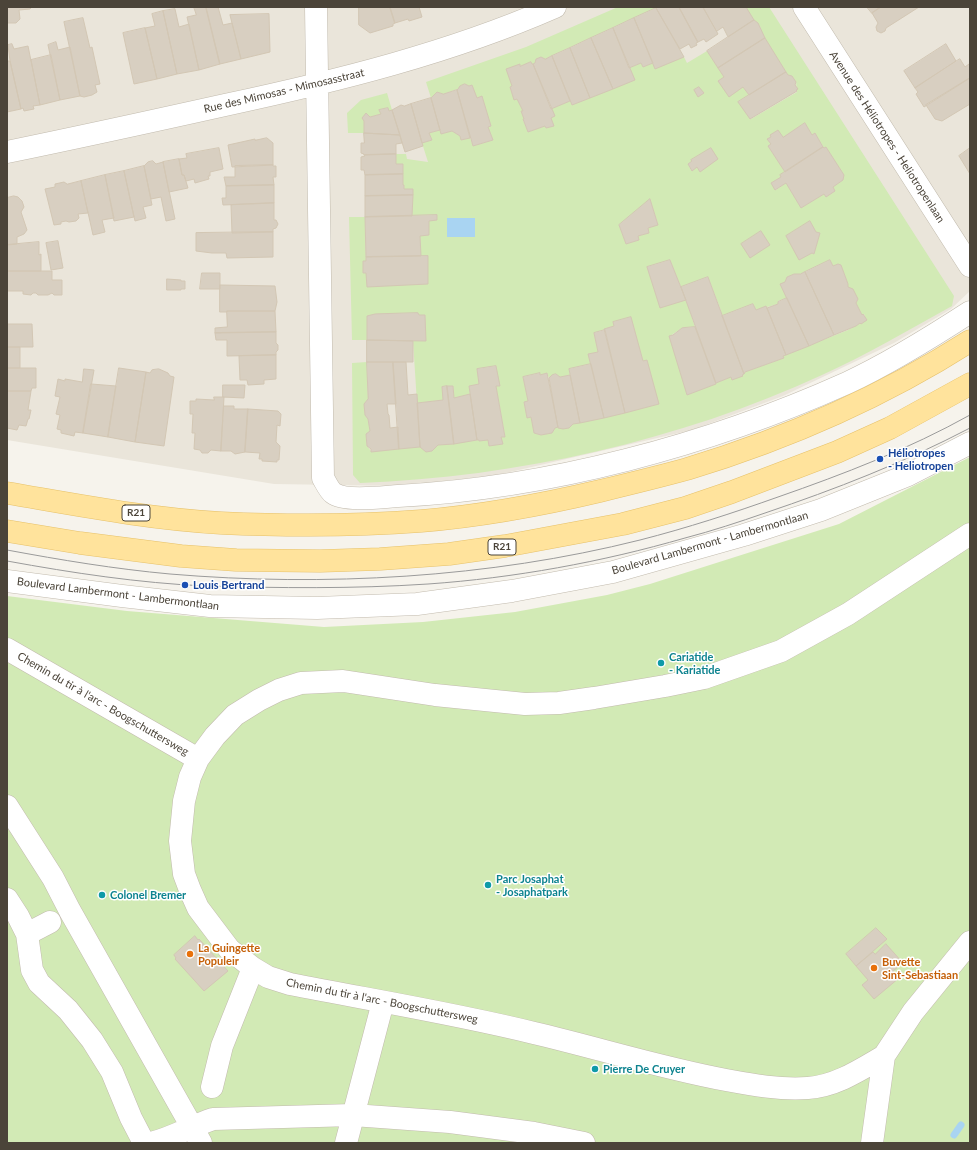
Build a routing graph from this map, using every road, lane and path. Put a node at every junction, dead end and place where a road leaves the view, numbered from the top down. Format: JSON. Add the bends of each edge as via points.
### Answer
{"nodes":[{"id":1,"x":316,"y":7,"type":"edge"},
{"id":2,"x":555,"y":7,"type":"edge"},
{"id":3,"x":804,"y":7,"type":"edge"},
{"id":4,"x":317,"y":84,"type":"junction"},
{"id":5,"x":7,"y":152,"type":"edge"},
{"id":6,"x":970,"y":266,"type":"edge"},
{"id":7,"x":970,"y":312,"type":"edge"},
{"id":8,"x":970,"y":341,"type":"edge"},
{"id":9,"x":970,"y":384,"type":"edge"},
{"id":10,"x":970,"y":443,"type":"edge"},
{"id":11,"x":7,"y":493,"type":"edge"},
{"id":12,"x":7,"y":531,"type":"edge"},
{"id":13,"x":970,"y":534,"type":"edge"},
{"id":14,"x":7,"y":580,"type":"edge"},
{"id":15,"x":7,"y":649,"type":"edge"},
{"id":16,"x":198,"y":758,"type":"junction"},
{"id":17,"x":7,"y":806,"type":"edge"},
{"id":18,"x":7,"y":899,"type":"edge"},
{"id":19,"x":50,"y":922,"type":"dead end"},
{"id":20,"x":27,"y":934,"type":"junction"},
{"id":21,"x":970,"y":942,"type":"edge"},
{"id":22,"x":253,"y":968,"type":"junction"},
{"id":23,"x":383,"y":1002,"type":"junction"},
{"id":24,"x":884,"y":1056,"type":"junction"},
{"id":25,"x":212,"y":1087,"type":"dead end"},
{"id":26,"x":353,"y":1115,"type":"junction"},
{"id":27,"x":197,"y":1135,"type":"edge"},
{"id":28,"x":144,"y":1143,"type":"edge"},
{"id":29,"x":151,"y":1143,"type":"edge"},
{"id":30,"x":346,"y":1143,"type":"edge"},
{"id":31,"x":584,"y":1143,"type":"edge"},
{"id":32,"x":872,"y":1143,"type":"edge"}],
"edges":[{"from":1,"to":4,"type":"street"},
{"from":2,"to":4,"type":"street","name":"Rue des Mimosas - Mimosasstraat","via":[[459,44],[380,69]]},
{"from":3,"to":6,"type":"street","name":"Avenue des Héliotropes - Heliotropenlaan"},
{"from":4,"to":5,"type":"street","name":"Rue des Mimosas - Mimosasstraat"},
{"from":4,"to":7,"type":"street","via":[[323,478],[332,492],[342,497],[437,494],[514,483],[592,468],[685,444],[758,419],[847,383],[910,350]]},
{"from":8,"to":11,"type":"main road","number":"R21","via":[[857,404],[804,428],[687,469],[579,496],[522,507],[424,521],[330,525],[219,523]]},
{"from":9,"to":12,"type":"main road","number":"R21","via":[[890,428],[732,492],[685,508],[623,524],[505,546],[449,554],[380,559],[236,560],[181,556]]},
{"from":10,"to":14,"type":"street","name":"Boulevard Lambermont - Lambermontlaan","via":[[908,475],[807,514],[613,572],[512,591],[417,604],[317,608],[210,606]]},
{"from":13,"to":16,"type":"street","via":[[848,614],[781,651],[704,678],[594,698],[525,704],[436,695],[343,681],[301,683],[258,700],[235,715]]},
{"from":15,"to":16,"type":"street","name":"Chemin du tir à l'arc - Boogschuttersweg"},
{"from":16,"to":22,"type":"street","name":"Chemin du tir à l'arc - Boogschuttersweg","via":[[184,801],[180,841],[184,874],[198,908],[210,926],[229,950]]},
{"from":17,"to":27,"type":"street","via":[[53,878]]},
{"from":18,"to":20,"type":"street"},
{"from":19,"to":20,"type":"street"},
{"from":20,"to":28,"type":"street","via":[[32,970],[39,983],[68,1010],[92,1040],[112,1072]]},
{"from":21,"to":24,"type":"street","via":[[914,1012]]},
{"from":22,"to":23,"type":"street","name":"Chemin du tir à l'arc - Boogschuttersweg","via":[[268,977],[290,984]]},
{"from":22,"to":25,"type":"street","via":[[222,1046]]},
{"from":23,"to":24,"type":"street","name":"Chemin du tir à l'arc - Boogschuttersweg","via":[[534,1033],[696,1074],[769,1087],[804,1088],[826,1085],[842,1080]]},
{"from":23,"to":26,"type":"street"},
{"from":24,"to":32,"type":"street"},
{"from":26,"to":27,"type":"street","via":[[213,1119]]},
{"from":26,"to":30,"type":"street"},
{"from":26,"to":31,"type":"street","via":[[450,1122],[534,1133]]},
{"from":27,"to":29,"type":"street"}]}
